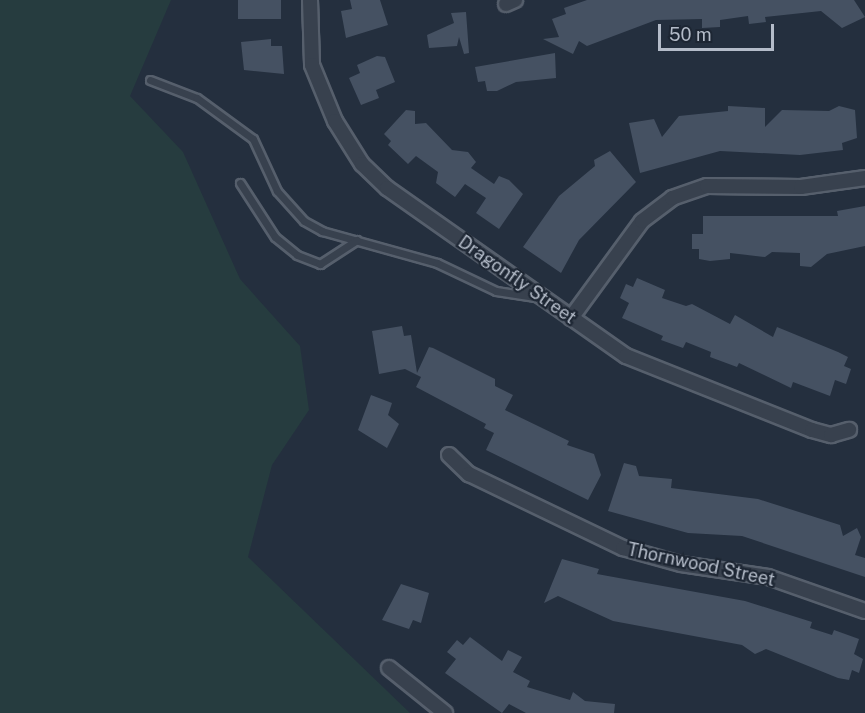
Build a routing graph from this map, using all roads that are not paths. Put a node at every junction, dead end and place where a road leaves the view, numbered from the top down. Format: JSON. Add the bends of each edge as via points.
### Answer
{"nodes":[{"id":1,"x":310,"y":0,"type":"edge"},
{"id":2,"x":150,"y":80,"type":"dead end"},
{"id":3,"x":865,"y":178,"type":"edge"},
{"id":4,"x":240,"y":183,"type":"dead end"},
{"id":5,"x":357,"y":240,"type":"junction"},
{"id":6,"x":543,"y":298,"type":"junction"},
{"id":7,"x":571,"y":318,"type":"junction"},
{"id":8,"x":849,"y":430,"type":"dead end"},
{"id":9,"x":449,"y":455,"type":"dead end"},
{"id":10,"x":865,"y":611,"type":"edge"},
{"id":11,"x":389,"y":668,"type":"dead end"},
{"id":12,"x":445,"y":713,"type":"edge"}],
"edges":[{"from":1,"to":6,"type":"street","name":"Dragonfly Street","via":[[312,65],[335,121],[363,164],[387,188]]},
{"from":2,"to":5,"type":"lane","via":[[197,98],[240,128],[253,139],[289,208],[322,231]]},
{"from":3,"to":7,"type":"street","via":[[801,187],[707,186],[672,198],[642,221]]},
{"from":4,"to":5,"type":"lane","via":[[275,237],[297,255],[320,264]]},
{"from":5,"to":6,"type":"lane","via":[[437,263],[519,298]]},
{"from":6,"to":7,"type":"street","name":"Dragonfly Street"},
{"from":7,"to":8,"type":"street","name":"Dragonfly Street","via":[[651,368],[812,430],[831,435]]},
{"from":9,"to":10,"type":"street","name":"Thornwood Street","via":[[469,474],[623,548],[681,564],[768,577]]},
{"from":11,"to":12,"type":"street"}]}
